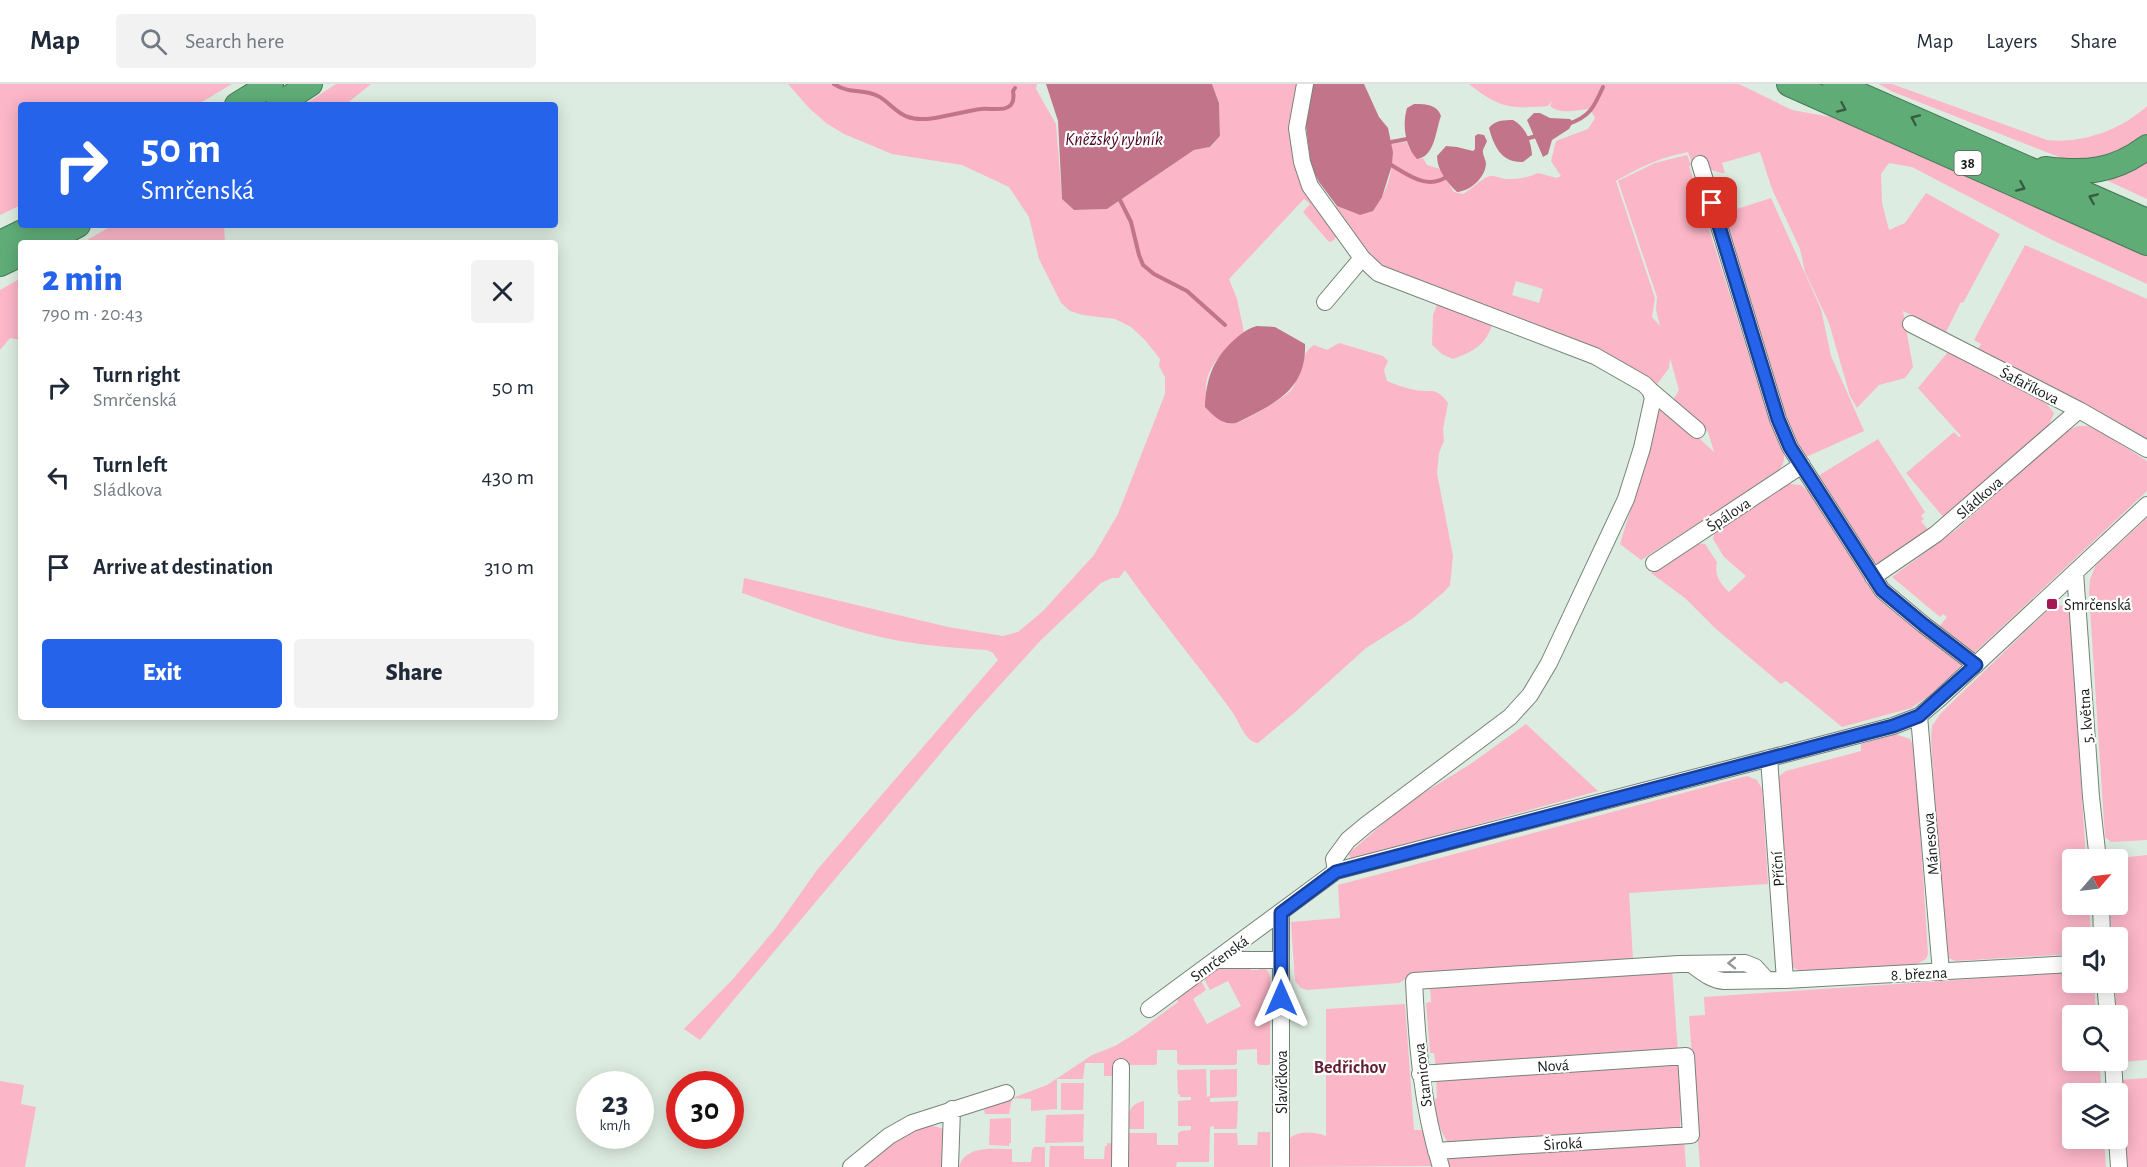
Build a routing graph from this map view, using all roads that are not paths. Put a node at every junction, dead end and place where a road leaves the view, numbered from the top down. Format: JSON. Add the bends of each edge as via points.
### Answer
{"nodes":[{"id":1,"x":271,"y":84,"type":"edge"},
{"id":2,"x":310,"y":84,"type":"edge"},
{"id":3,"x":1305,"y":84,"type":"edge"},
{"id":4,"x":1789,"y":84,"type":"edge"},
{"id":5,"x":1835,"y":84,"type":"edge"},
{"id":6,"x":242,"y":102,"type":"edge"},
{"id":7,"x":283,"y":102,"type":"edge"},
{"id":8,"x":2147,"y":147,"type":"edge"},
{"id":9,"x":1700,"y":164,"type":"dead end"},
{"id":10,"x":2019,"y":165,"type":"junction"},
{"id":11,"x":2147,"y":221,"type":"edge"},
{"id":12,"x":31,"y":228,"type":"edge"},
{"id":13,"x":72,"y":228,"type":"edge"},
{"id":14,"x":50,"y":240,"type":"edge"},
{"id":15,"x":0,"y":243,"type":"edge"},
{"id":16,"x":2147,"y":243,"type":"edge"},
{"id":17,"x":18,"y":255,"type":"edge"},
{"id":18,"x":1362,"y":258,"type":"junction"},
{"id":19,"x":0,"y":264,"type":"edge"},
{"id":20,"x":1325,"y":302,"type":"dead end"},
{"id":21,"x":1911,"y":324,"type":"dead end"},
{"id":22,"x":1650,"y":390,"type":"junction"},
{"id":23,"x":2079,"y":410,"type":"junction"},
{"id":24,"x":1697,"y":430,"type":"dead end"},
{"id":25,"x":2147,"y":449,"type":"edge"},
{"id":26,"x":1802,"y":465,"type":"junction"},
{"id":27,"x":2147,"y":505,"type":"edge"},
{"id":28,"x":1654,"y":563,"type":"dead end"},
{"id":29,"x":2075,"y":572,"type":"junction"},
{"id":30,"x":1873,"y":577,"type":"junction"},
{"id":31,"x":1976,"y":665,"type":"junction"},
{"id":32,"x":1919,"y":716,"type":"junction"},
{"id":33,"x":1769,"y":758,"type":"junction"},
{"id":34,"x":2097,"y":849,"type":"edge"},
{"id":35,"x":1336,"y":872,"type":"junction"},
{"id":36,"x":1281,"y":913,"type":"junction"},
{"id":37,"x":1216,"y":960,"type":"junction"},
{"id":38,"x":1280,"y":960,"type":"junction"},
{"id":39,"x":2062,"y":965,"type":"edge"},
{"id":40,"x":1941,"y":972,"type":"junction"},
{"id":41,"x":1785,"y":980,"type":"junction"},
{"id":42,"x":1414,"y":981,"type":"joint"},
{"id":43,"x":1149,"y":1009,"type":"dead end"},
{"id":44,"x":1121,"y":1067,"type":"dead end"},
{"id":45,"x":1420,"y":1074,"type":"junction"},
{"id":46,"x":1006,"y":1093,"type":"dead end"},
{"id":47,"x":952,"y":1109,"type":"junction"},
{"id":48,"x":1691,"y":1135,"type":"joint"},
{"id":49,"x":2118,"y":1149,"type":"edge"},
{"id":50,"x":1438,"y":1159,"type":"edge"},
{"id":51,"x":851,"y":1167,"type":"edge"},
{"id":52,"x":950,"y":1167,"type":"edge"},
{"id":53,"x":1120,"y":1167,"type":"edge"},
{"id":54,"x":1281,"y":1167,"type":"edge"},
{"id":55,"x":2119,"y":1167,"type":"edge"}],
"edges":[{"from":1,"to":6,"type":"highway"},
{"from":2,"to":7,"type":"highway"},
{"from":3,"to":18,"type":"street","via":[[1297,128],[1302,162],[1310,186]]},
{"from":4,"to":16,"type":"highway","number":"38","one_way":true},
{"from":10,"to":5,"type":"highway","number":"38","one_way":true},
{"from":8,"to":10,"type":"highway","via":[[2130,160],[2101,170],[2072,172]]},
{"from":9,"to":26,"type":"street","via":[[1778,419]]},
{"from":11,"to":10,"type":"highway","number":"38","one_way":true},
{"from":12,"to":15,"type":"highway"},
{"from":13,"to":14,"type":"highway"},
{"from":17,"to":19,"type":"highway"},
{"from":18,"to":20,"type":"street"},
{"from":18,"to":22,"type":"street","via":[[1392,280],[1595,356]]},
{"from":21,"to":23,"type":"street","name":"Šafaříkova"},
{"from":22,"to":24,"type":"street"},
{"from":22,"to":35,"type":"street","via":[[1653,398],[1642,448],[1626,499],[1549,663],[1530,694],[1510,717],[1348,840],[1334,860]]},
{"from":23,"to":25,"type":"street","name":"Šafaříkova"},
{"from":23,"to":30,"type":"street","name":"Sládkova","via":[[1936,534]]},
{"from":26,"to":28,"type":"street","name":"Špálova"},
{"from":26,"to":30,"type":"street"},
{"from":27,"to":29,"type":"street","name":"Smrčenská"},
{"from":29,"to":31,"type":"street","name":"Smrčenská"},
{"from":29,"to":34,"type":"street","name":"5. května"},
{"from":30,"to":31,"type":"street","via":[[1882,590]]},
{"from":31,"to":32,"type":"street","name":"Smrčenská"},
{"from":32,"to":33,"type":"street","name":"Smrčenská"},
{"from":32,"to":40,"type":"street","name":"Mánesova"},
{"from":33,"to":35,"type":"street","name":"Smrčenská"},
{"from":33,"to":41,"type":"street","name":"Příční"},
{"from":35,"to":36,"type":"street","name":"Smrčenská"},
{"from":36,"to":37,"type":"street","name":"Smrčenská"},
{"from":36,"to":38,"type":"street","name":"Slavíčkova"},
{"from":37,"to":38,"type":"street"},
{"from":37,"to":43,"type":"street","name":"Smrčenská"},
{"from":38,"to":54,"type":"street","name":"Slavíčkova"},
{"from":39,"to":40,"type":"street","name":"8. března"},
{"from":40,"to":41,"type":"street","name":"8. března"},
{"from":41,"to":42,"type":"street","name":"8. března","via":[[1766,979],[1745,963]]},
{"from":42,"to":45,"type":"street","name":"Stamicova"},
{"from":44,"to":53,"type":"street"},
{"from":45,"to":48,"type":"street","name":"Nová","via":[[1686,1056]]},
{"from":45,"to":50,"type":"street","name":"Stamicova"},
{"from":46,"to":47,"type":"street"},
{"from":47,"to":51,"type":"street","via":[[889,1136]]},
{"from":47,"to":52,"type":"street"},
{"from":48,"to":50,"type":"street","name":"Široká"},
{"from":49,"to":55,"type":"street"}]}
